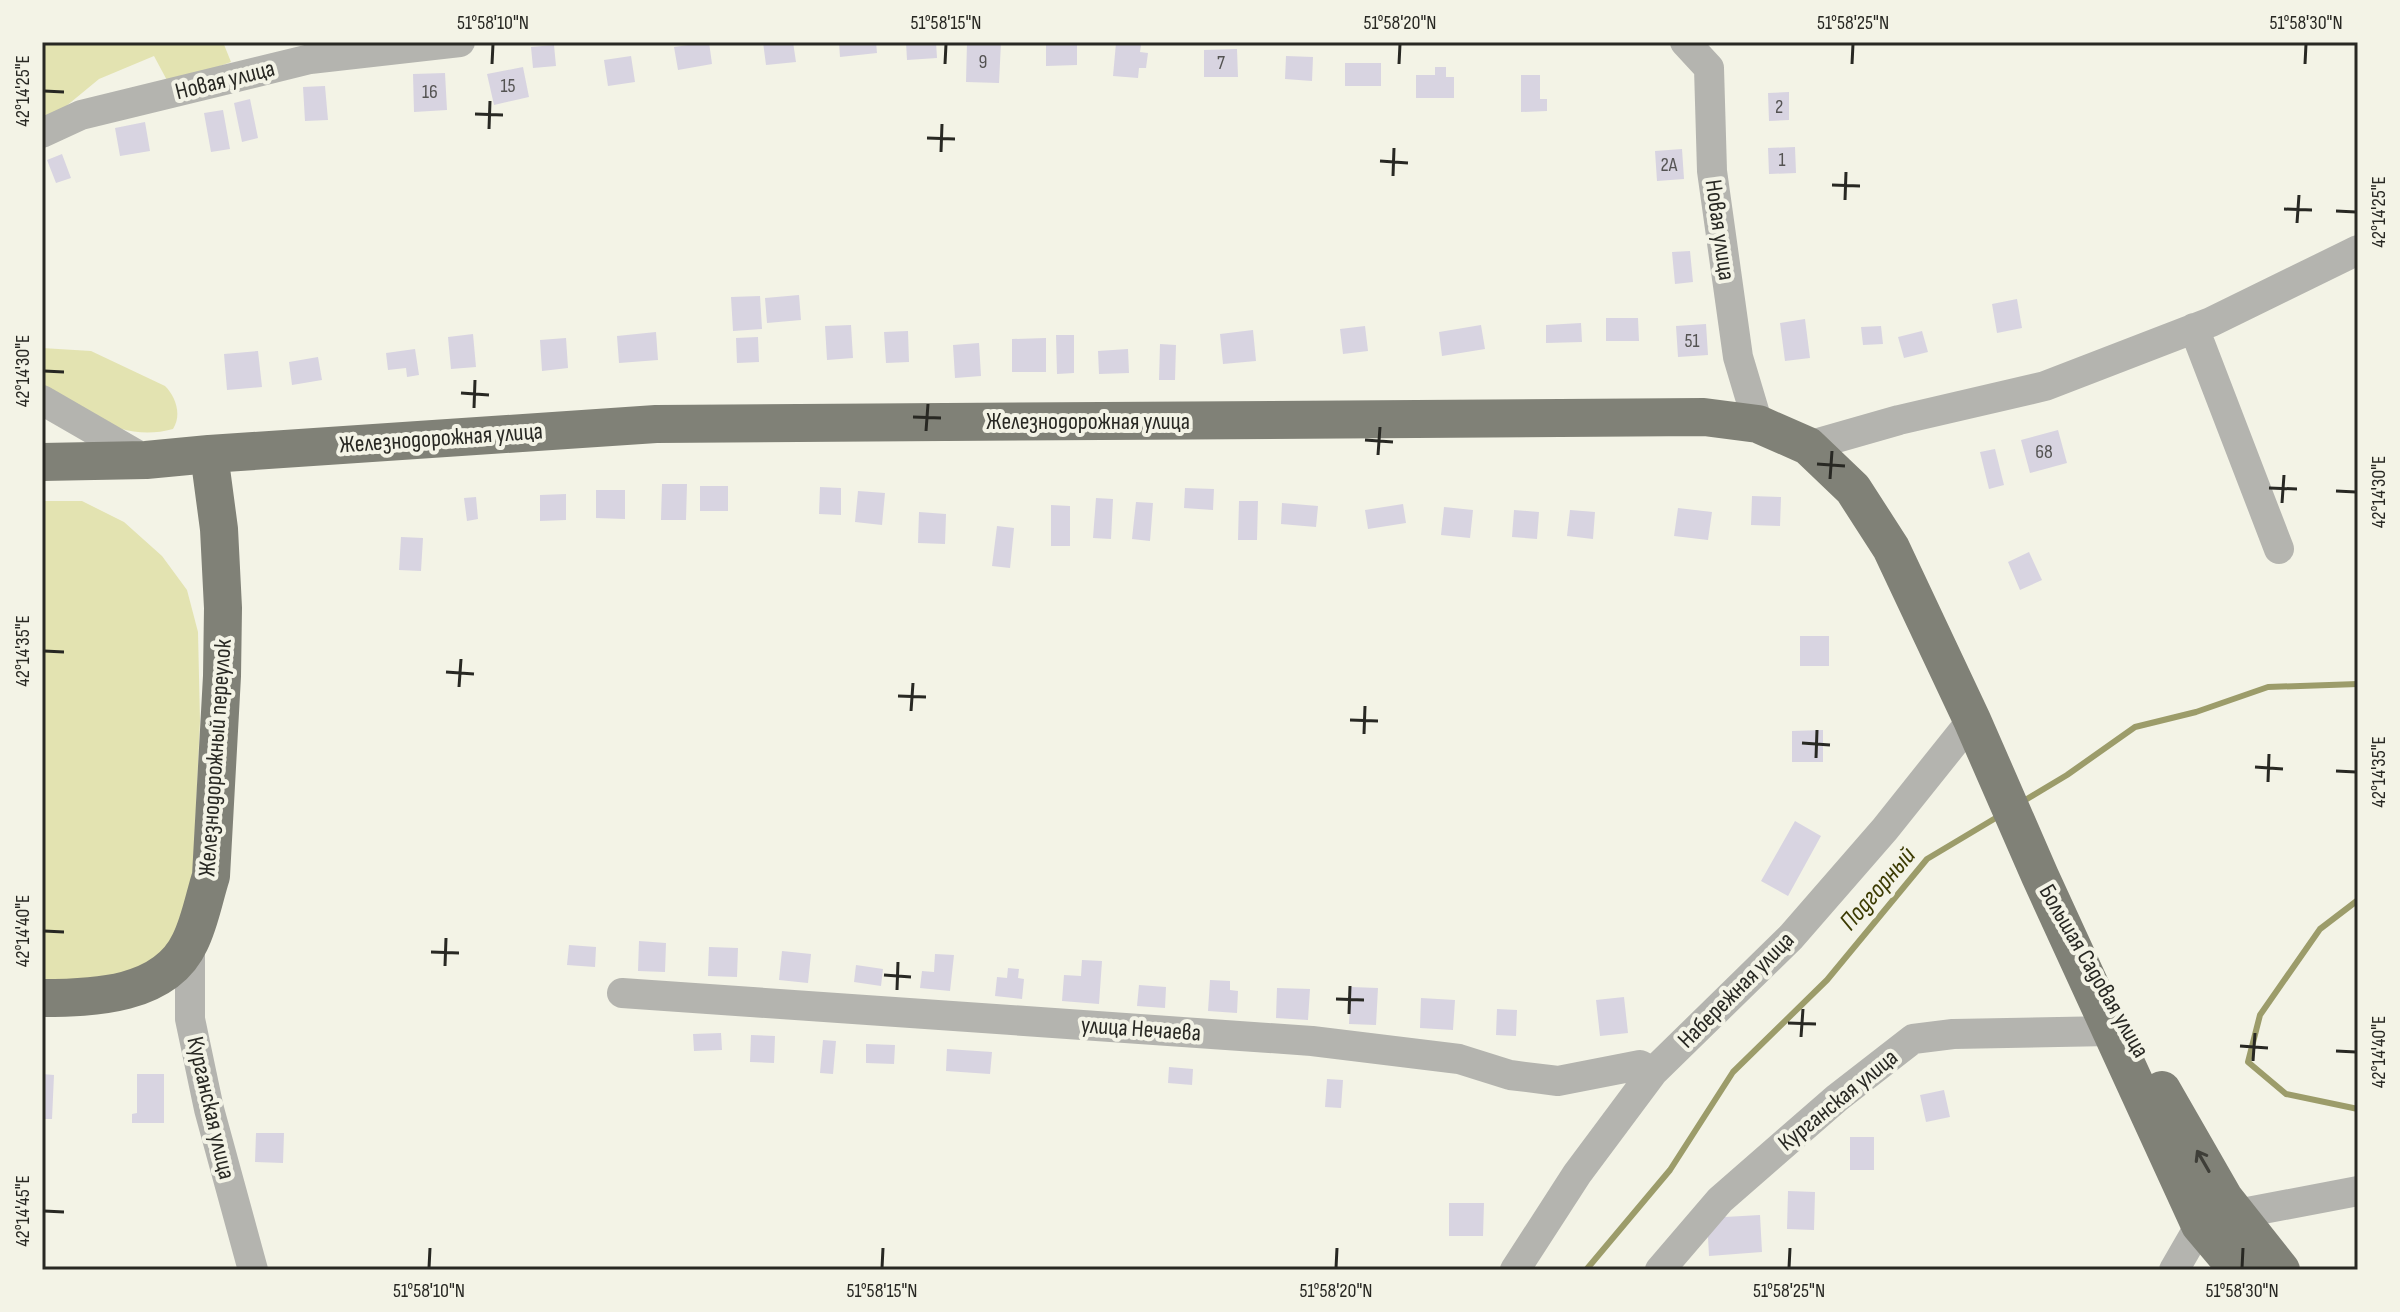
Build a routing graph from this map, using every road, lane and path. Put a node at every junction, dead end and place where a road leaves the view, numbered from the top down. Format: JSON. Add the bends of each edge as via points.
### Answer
{"nodes":[{"id":1,"x":460,"y":42,"type":"edge"},
{"id":2,"x":1685,"y":42,"type":"edge"},
{"id":3,"x":44,"y":129,"type":"edge"},
{"id":4,"x":2358,"y":250,"type":"edge"},
{"id":5,"x":2194,"y":328,"type":"junction"},
{"id":6,"x":42,"y":400,"type":"edge"},
{"id":7,"x":1758,"y":424,"type":"junction"},
{"id":8,"x":1808,"y":446,"type":"junction"},
{"id":9,"x":209,"y":454,"type":"junction"},
{"id":10,"x":146,"y":460,"type":"junction"},
{"id":11,"x":42,"y":462,"type":"edge"},
{"id":12,"x":2279,"y":549,"type":"dead end"},
{"id":13,"x":1972,"y":720,"type":"junction"},
{"id":14,"x":2040,"y":876,"type":"junction"},
{"id":15,"x":190,"y":943,"type":"junction"},
{"id":16,"x":622,"y":993,"type":"dead end"},
{"id":17,"x":42,"y":998,"type":"edge"},
{"id":18,"x":2111,"y":1031,"type":"junction"},
{"id":19,"x":1653,"y":1072,"type":"junction"},
{"id":20,"x":2358,"y":1191,"type":"edge"},
{"id":21,"x":2237,"y":1214,"type":"junction"},
{"id":22,"x":2200,"y":1225,"type":"junction"},
{"id":23,"x":253,"y":1270,"type":"edge"},
{"id":24,"x":1515,"y":1270,"type":"edge"},
{"id":25,"x":1660,"y":1270,"type":"edge"},
{"id":26,"x":2174,"y":1270,"type":"edge"},
{"id":27,"x":2238,"y":1270,"type":"edge"},
{"id":28,"x":2281,"y":1270,"type":"edge"}],
"edges":[{"from":1,"to":3,"type":"street","name":"Новая улица","via":[[310,59],[81,115]]},
{"from":2,"to":7,"type":"street","name":"Новая улица","via":[[1709,68],[1712,171],[1738,357]]},
{"from":4,"to":5,"type":"street"},
{"from":5,"to":8,"type":"street","via":[[2045,386]]},
{"from":5,"to":12,"type":"street"},
{"from":6,"to":10,"type":"street"},
{"from":7,"to":8,"type":"main road","name":"Железнодорожная улица"},
{"from":7,"to":9,"type":"main road","name":"Железнодорожная улица","via":[[1689,417],[656,424]]},
{"from":8,"to":13,"type":"main road","name":"Железнодорожная улица","via":[[1853,489],[1891,548]]},
{"from":9,"to":10,"type":"main road","name":"Железнодорожная улица"},
{"from":9,"to":15,"type":"main road","name":"Железнодорожный переулок","via":[[220,544],[222,676],[211,876]]},
{"from":10,"to":11,"type":"main road","name":"Железнодорожная улица"},
{"from":13,"to":14,"type":"main road","name":"Железнодорожная улица"},
{"from":13,"to":19,"type":"street","name":"Набережная улица","via":[[1791,937]]},
{"from":14,"to":18,"type":"main road","name":"Большая Садовая улица"},
{"from":21,"to":14,"type":"main road","name":"Большая Садовая улица","one_way":true},
{"from":15,"to":17,"type":"main road","name":"Железнодорожный переулок","via":[[171,967],[141,986],[115,994]]},
{"from":15,"to":23,"type":"street","name":"Курганская улица","via":[[190,1019]]},
{"from":16,"to":19,"type":"street","name":"улица Нечаева","via":[[1312,1041],[1459,1059],[1510,1075],[1558,1081],[1640,1065]]},
{"from":18,"to":22,"type":"main road","name":"Большая Садовая улица"},
{"from":18,"to":25,"type":"street","name":"Курганская улица","via":[[1913,1039],[1720,1200]]},
{"from":19,"to":24,"type":"street","name":"Набережная улица","via":[[1577,1174]]},
{"from":20,"to":21,"type":"street"},
{"from":21,"to":28,"type":"main road","name":"Большая Садовая улица"},
{"from":22,"to":26,"type":"street"},
{"from":22,"to":27,"type":"main road","name":"Большая Садовая улица"}]}
